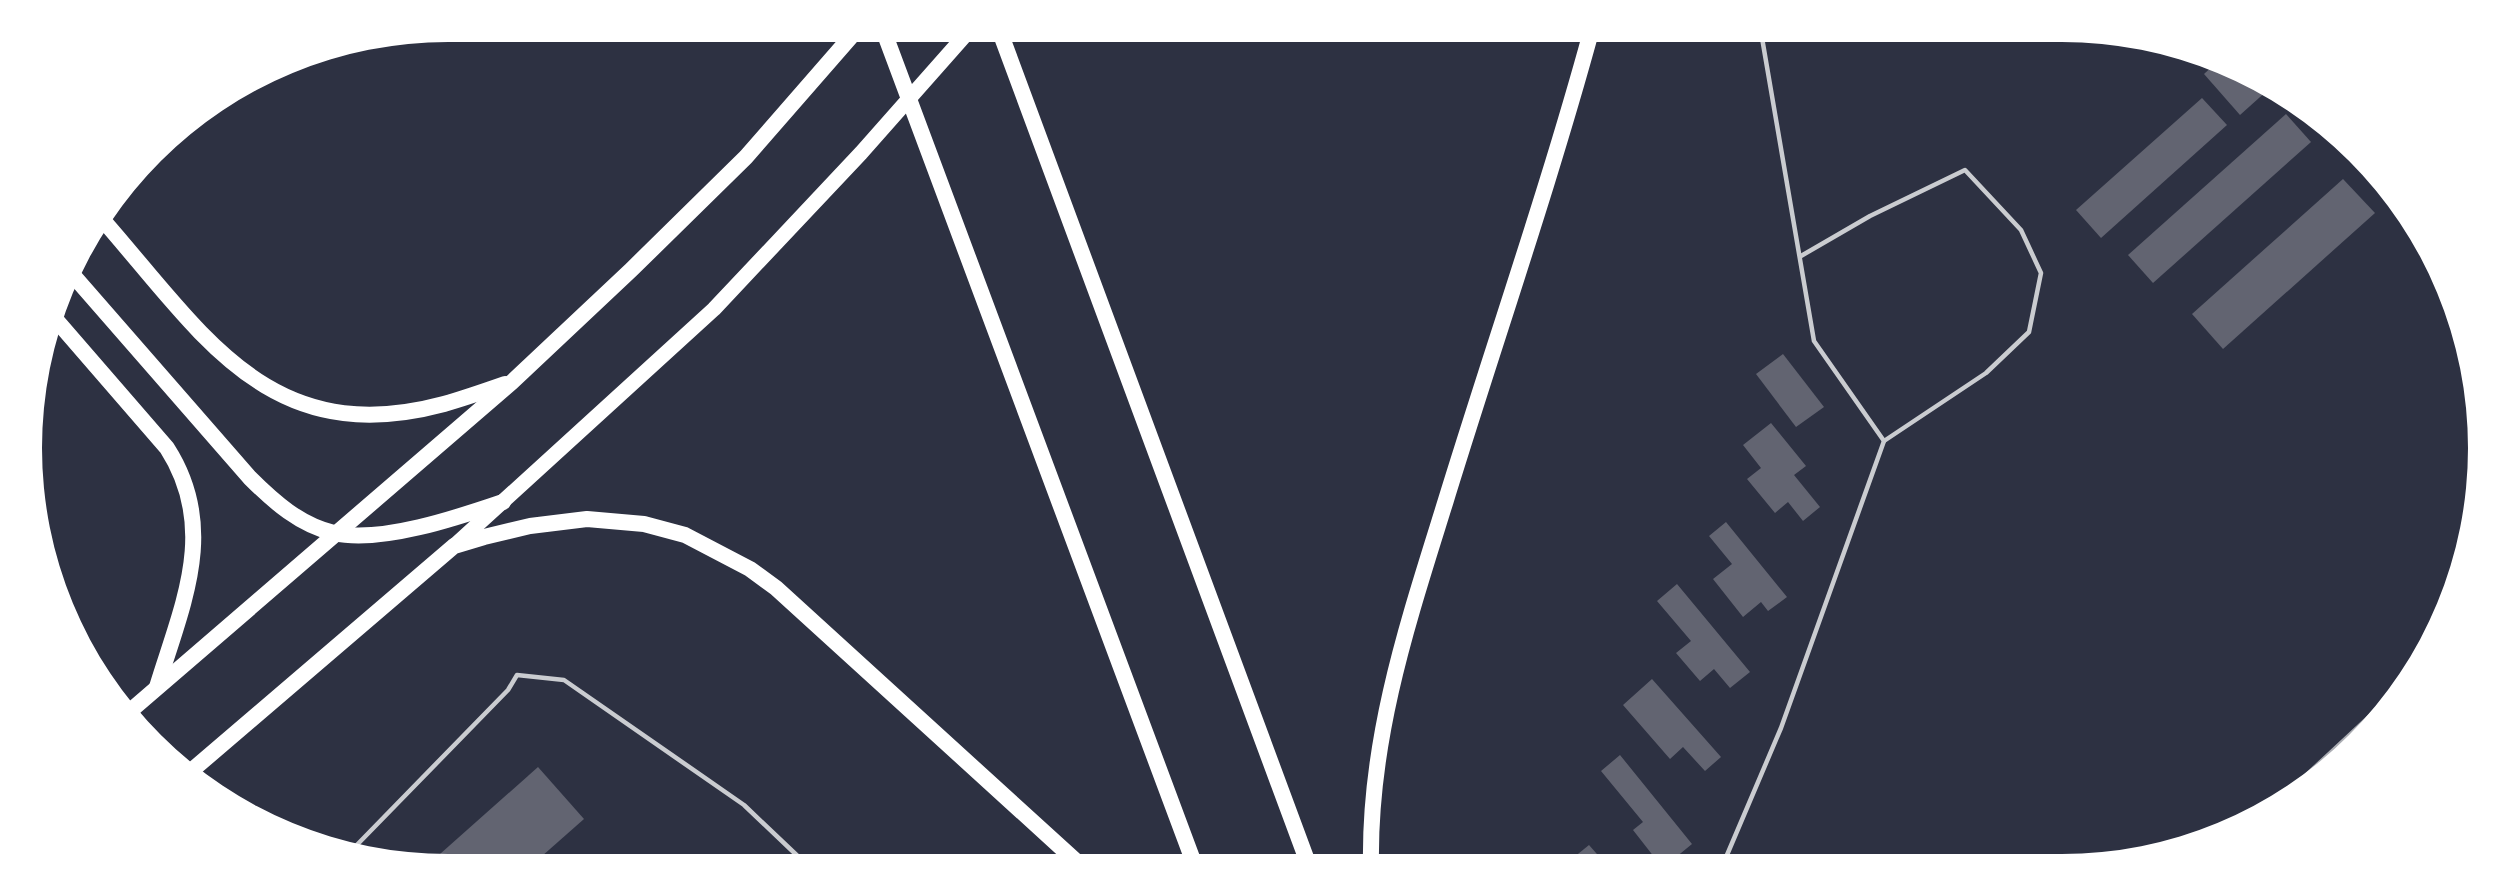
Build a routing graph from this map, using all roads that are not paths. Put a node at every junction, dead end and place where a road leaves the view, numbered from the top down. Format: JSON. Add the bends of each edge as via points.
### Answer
{"nodes":[{"id":1,"x":846,"y":42,"type":"edge"},
{"id":2,"x":888,"y":42,"type":"edge"},
{"id":3,"x":959,"y":42,"type":"edge"},
{"id":4,"x":1004,"y":42,"type":"edge"},
{"id":5,"x":1588,"y":42,"type":"edge"},
{"id":6,"x":1763,"y":42,"type":"edge"},
{"id":7,"x":108,"y":226,"type":"edge"},
{"id":8,"x":1801,"y":256,"type":"junction"},
{"id":9,"x":78,"y":281,"type":"edge"},
{"id":10,"x":61,"y":326,"type":"edge"},
{"id":11,"x":512,"y":382,"type":"junction"},
{"id":12,"x":1884,"y":441,"type":"junction"},
{"id":13,"x":503,"y":502,"type":"junction"},
{"id":14,"x":335,"y":534,"type":"junction"},
{"id":15,"x":454,"y":546,"type":"junction"},
{"id":16,"x":156,"y":689,"type":"junction"},
{"id":17,"x":135,"y":707,"type":"edge"},
{"id":18,"x":197,"y":766,"type":"edge"},
{"id":19,"x":358,"y":844,"type":"edge"},
{"id":20,"x":795,"y":854,"type":"edge"},
{"id":21,"x":1068,"y":854,"type":"edge"},
{"id":22,"x":1191,"y":854,"type":"edge"},
{"id":23,"x":1305,"y":854,"type":"edge"},
{"id":24,"x":1371,"y":854,"type":"edge"},
{"id":25,"x":1727,"y":854,"type":"edge"}],
"edges":[{"from":1,"to":11,"type":"highway","via":[[746,157]]},
{"from":2,"to":22,"type":"highway"},
{"from":3,"to":13,"type":"main road","via":[[714,309]]},
{"from":4,"to":23,"type":"highway"},
{"from":5,"to":24,"type":"highway","via":[[1406,628],[1383,717],[1375,772]]},
{"from":6,"to":8,"type":"lane"},
{"from":7,"to":11,"type":"highway","via":[[241,372],[304,406],[370,414],[406,411],[444,404]]},
{"from":8,"to":12,"type":"lane","via":[[1814,341]]},
{"from":8,"to":12,"type":"lane","via":[[1870,216],[1965,170],[2020,230],[2041,273],[2029,332],[1986,373]]},
{"from":9,"to":14,"type":"highway","via":[[269,497],[312,525]]},
{"from":10,"to":16,"type":"highway","via":[[168,448],[187,486],[193,509],[193,564]]},
{"from":11,"to":14,"type":"highway"},
{"from":12,"to":25,"type":"lane","via":[[1781,728]]},
{"from":13,"to":14,"type":"highway","via":[[451,520],[412,528]]},
{"from":13,"to":15,"type":"main road"},
{"from":14,"to":16,"type":"highway"},
{"from":15,"to":18,"type":"highway"},
{"from":15,"to":21,"type":"highway","via":[[530,526],[587,519],[644,524],[685,535],[714,549],[776,588]]},
{"from":16,"to":17,"type":"highway"},
{"from":19,"to":20,"type":"lane","via":[[508,690],[516,675],[564,681],[744,805]]}]}
